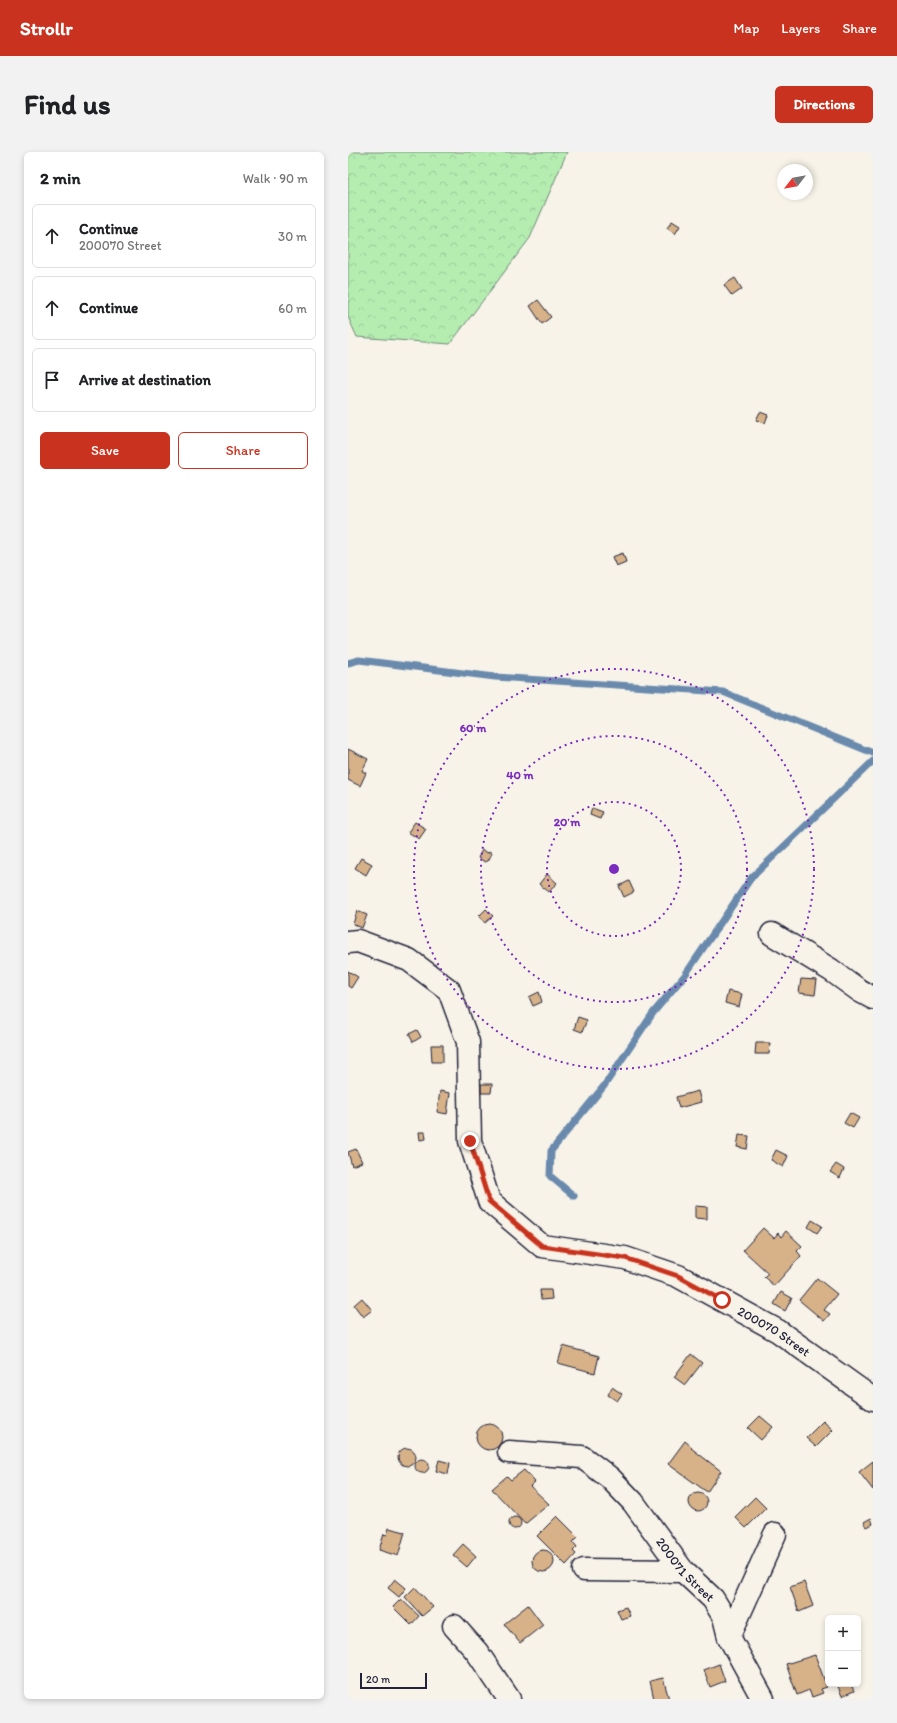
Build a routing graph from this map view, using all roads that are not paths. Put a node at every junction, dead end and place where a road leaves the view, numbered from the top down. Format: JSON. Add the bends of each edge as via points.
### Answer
{"nodes":[{"id":1,"x":772,"y":934,"type":"dead end"},
{"id":2,"x":348,"y":942,"type":"edge"},
{"id":3,"x":873,"y":998,"type":"edge"},
{"id":4,"x":873,"y":1399,"type":"edge"},
{"id":5,"x":509,"y":1452,"type":"dead end"},
{"id":6,"x":775,"y":1534,"type":"dead end"},
{"id":7,"x":584,"y":1570,"type":"dead end"},
{"id":8,"x":683,"y":1571,"type":"junction"},
{"id":9,"x":454,"y":1626,"type":"dead end"},
{"id":10,"x":729,"y":1637,"type":"junction"},
{"id":11,"x":509,"y":1699,"type":"edge"},
{"id":12,"x":764,"y":1699,"type":"edge"}],
"edges":[{"from":1,"to":3,"type":"street"},
{"from":2,"to":4,"type":"street","name":"200070 Street","via":[[358,941],[409,960],[449,990],[468,1042],[470,1141],[489,1201],[542,1246],[625,1258],[678,1276],[778,1331]]},
{"from":5,"to":8,"type":"street","name":"200071 Street","via":[[582,1457],[610,1478],[634,1502]]},
{"from":6,"to":10,"type":"street"},
{"from":7,"to":8,"type":"street"},
{"from":8,"to":10,"type":"street","name":"200071 Street","via":[[713,1599],[724,1617]]},
{"from":9,"to":11,"type":"street","via":[[477,1652]]},
{"from":10,"to":12,"type":"street","name":"200071 Street"}]}
